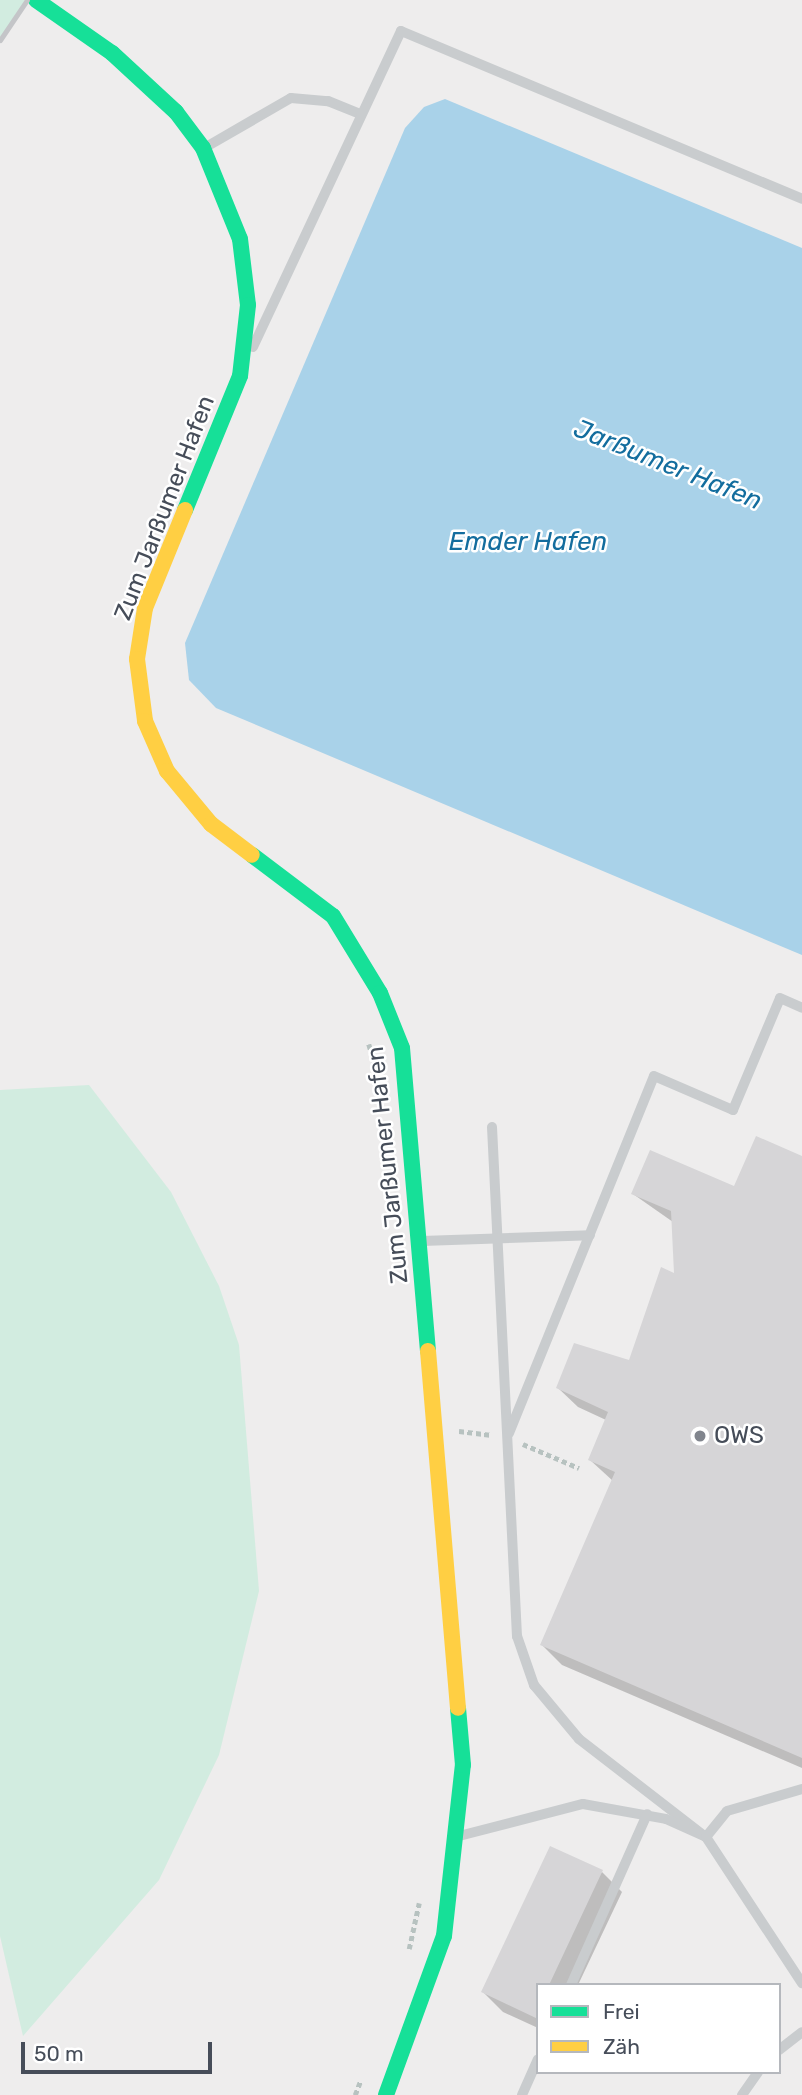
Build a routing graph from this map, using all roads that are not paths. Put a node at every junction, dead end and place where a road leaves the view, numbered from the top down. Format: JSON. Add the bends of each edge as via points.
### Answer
{"nodes":[{"id":1,"x":36,"y":0,"type":"edge"},
{"id":2,"x":360,"y":114,"type":"junction"},
{"id":3,"x":204,"y":148,"type":"junction"},
{"id":4,"x":802,"y":199,"type":"edge"},
{"id":5,"x":240,"y":376,"type":"junction"},
{"id":6,"x":802,"y":1008,"type":"edge"},
{"id":7,"x":492,"y":1127,"type":"dead end"},
{"id":8,"x":590,"y":1235,"type":"junction"},
{"id":9,"x":498,"y":1238,"type":"junction"},
{"id":10,"x":420,"y":1241,"type":"junction"},
{"id":11,"x":507,"y":1437,"type":"junction"},
{"id":12,"x":802,"y":1788,"type":"edge"},
{"id":13,"x":647,"y":1814,"type":"junction"},
{"id":14,"x":459,"y":1836,"type":"junction"},
{"id":15,"x":706,"y":1838,"type":"junction"},
{"id":16,"x":572,"y":1983,"type":"edge"},
{"id":17,"x":802,"y":1983,"type":"edge"},
{"id":18,"x":802,"y":2032,"type":"edge"},
{"id":19,"x":781,"y":2048,"type":"edge"},
{"id":20,"x":536,"y":2064,"type":"edge"},
{"id":21,"x":757,"y":2074,"type":"edge"},
{"id":22,"x":386,"y":2095,"type":"edge"},
{"id":23,"x":522,"y":2095,"type":"edge"},
{"id":24,"x":742,"y":2095,"type":"edge"}],
"edges":[{"from":1,"to":3,"type":"street","name":"Zum Jarßumer Hafen","via":[[146,82]]},
{"from":2,"to":3,"type":"lane","via":[[328,101],[291,98]]},
{"from":2,"to":4,"type":"lane","via":[[401,31]]},
{"from":2,"to":5,"type":"lane"},
{"from":3,"to":5,"type":"street","name":"Zum Jarßumer Hafen","via":[[240,239],[247,305]]},
{"from":5,"to":10,"type":"street","name":"Zum Jarßumer Hafen","via":[[145,608],[137,659],[141,702],[155,748],[185,795],[211,824],[313,895],[358,951],[380,993],[402,1048]]},
{"from":6,"to":8,"type":"lane","via":[[780,998],[733,1110],[654,1076]]},
{"from":7,"to":9,"type":"lane"},
{"from":8,"to":9,"type":"lane"},
{"from":8,"to":11,"type":"lane"},
{"from":9,"to":10,"type":"lane"},
{"from":9,"to":11,"type":"lane"},
{"from":10,"to":14,"type":"street","name":"Zum Jarßumer Hafen","via":[[459,1690]]},
{"from":11,"to":15,"type":"lane","via":[[517,1636],[534,1685],[579,1739]]},
{"from":12,"to":15,"type":"lane","via":[[727,1811]]},
{"from":13,"to":14,"type":"lane","via":[[583,1804]]},
{"from":13,"to":15,"type":"lane"},
{"from":13,"to":16,"type":"lane"},
{"from":14,"to":22,"type":"street","name":"Zum Jarßumer Hafen","via":[[444,1936]]},
{"from":15,"to":17,"type":"lane"},
{"from":18,"to":19,"type":"lane"},
{"from":20,"to":23,"type":"lane"},
{"from":21,"to":24,"type":"lane"}]}
